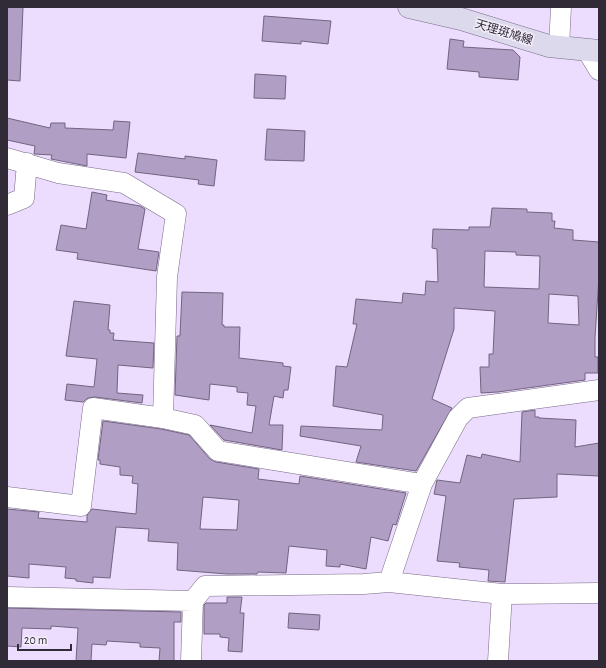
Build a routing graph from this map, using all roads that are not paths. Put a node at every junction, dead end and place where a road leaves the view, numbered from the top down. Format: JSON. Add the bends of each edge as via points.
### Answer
{"nodes":[{"id":1,"x":409,"y":7,"type":"edge"},
{"id":2,"x":561,"y":7,"type":"edge"},
{"id":3,"x":559,"y":47,"type":"junction"},
{"id":4,"x":593,"y":51,"type":"edge"},
{"id":5,"x":599,"y":70,"type":"edge"},
{"id":6,"x":7,"y":158,"type":"edge"},
{"id":7,"x":27,"y":163,"type":"junction"},
{"id":8,"x":7,"y":205,"type":"edge"},
{"id":9,"x":599,"y":390,"type":"edge"},
{"id":10,"x":163,"y":418,"type":"junction"},
{"id":11,"x":422,"y":484,"type":"junction"},
{"id":12,"x":7,"y":497,"type":"edge"},
{"id":13,"x":389,"y":582,"type":"junction"},
{"id":14,"x":599,"y":593,"type":"edge"},
{"id":15,"x":502,"y":594,"type":"junction"},
{"id":16,"x":7,"y":597,"type":"edge"},
{"id":17,"x":194,"y":601,"type":"junction"},
{"id":18,"x":191,"y":661,"type":"edge"},
{"id":19,"x":498,"y":661,"type":"edge"}],
"edges":[{"from":1,"to":3,"type":"main road","name":"天理斑鳩線","via":[[461,18]]},
{"from":2,"to":3,"type":"street"},
{"from":3,"to":4,"type":"main road","name":"天理斑鳩線"},
{"from":4,"to":5,"type":"street"},
{"from":6,"to":7,"type":"street"},
{"from":7,"to":8,"type":"street","via":[[24,198]]},
{"from":7,"to":10,"type":"street","via":[[58,173],[124,183],[176,214],[167,277]]},
{"from":9,"to":11,"type":"street","via":[[468,408],[458,418]]},
{"from":10,"to":11,"type":"street","via":[[195,425],[218,450]]},
{"from":10,"to":12,"type":"street","via":[[92,408],[81,506]]},
{"from":11,"to":13,"type":"street"},
{"from":13,"to":15,"type":"street"},
{"from":13,"to":17,"type":"street","via":[[205,586]]},
{"from":14,"to":15,"type":"street"},
{"from":15,"to":19,"type":"street"},
{"from":16,"to":17,"type":"street"},
{"from":17,"to":18,"type":"street"}]}
